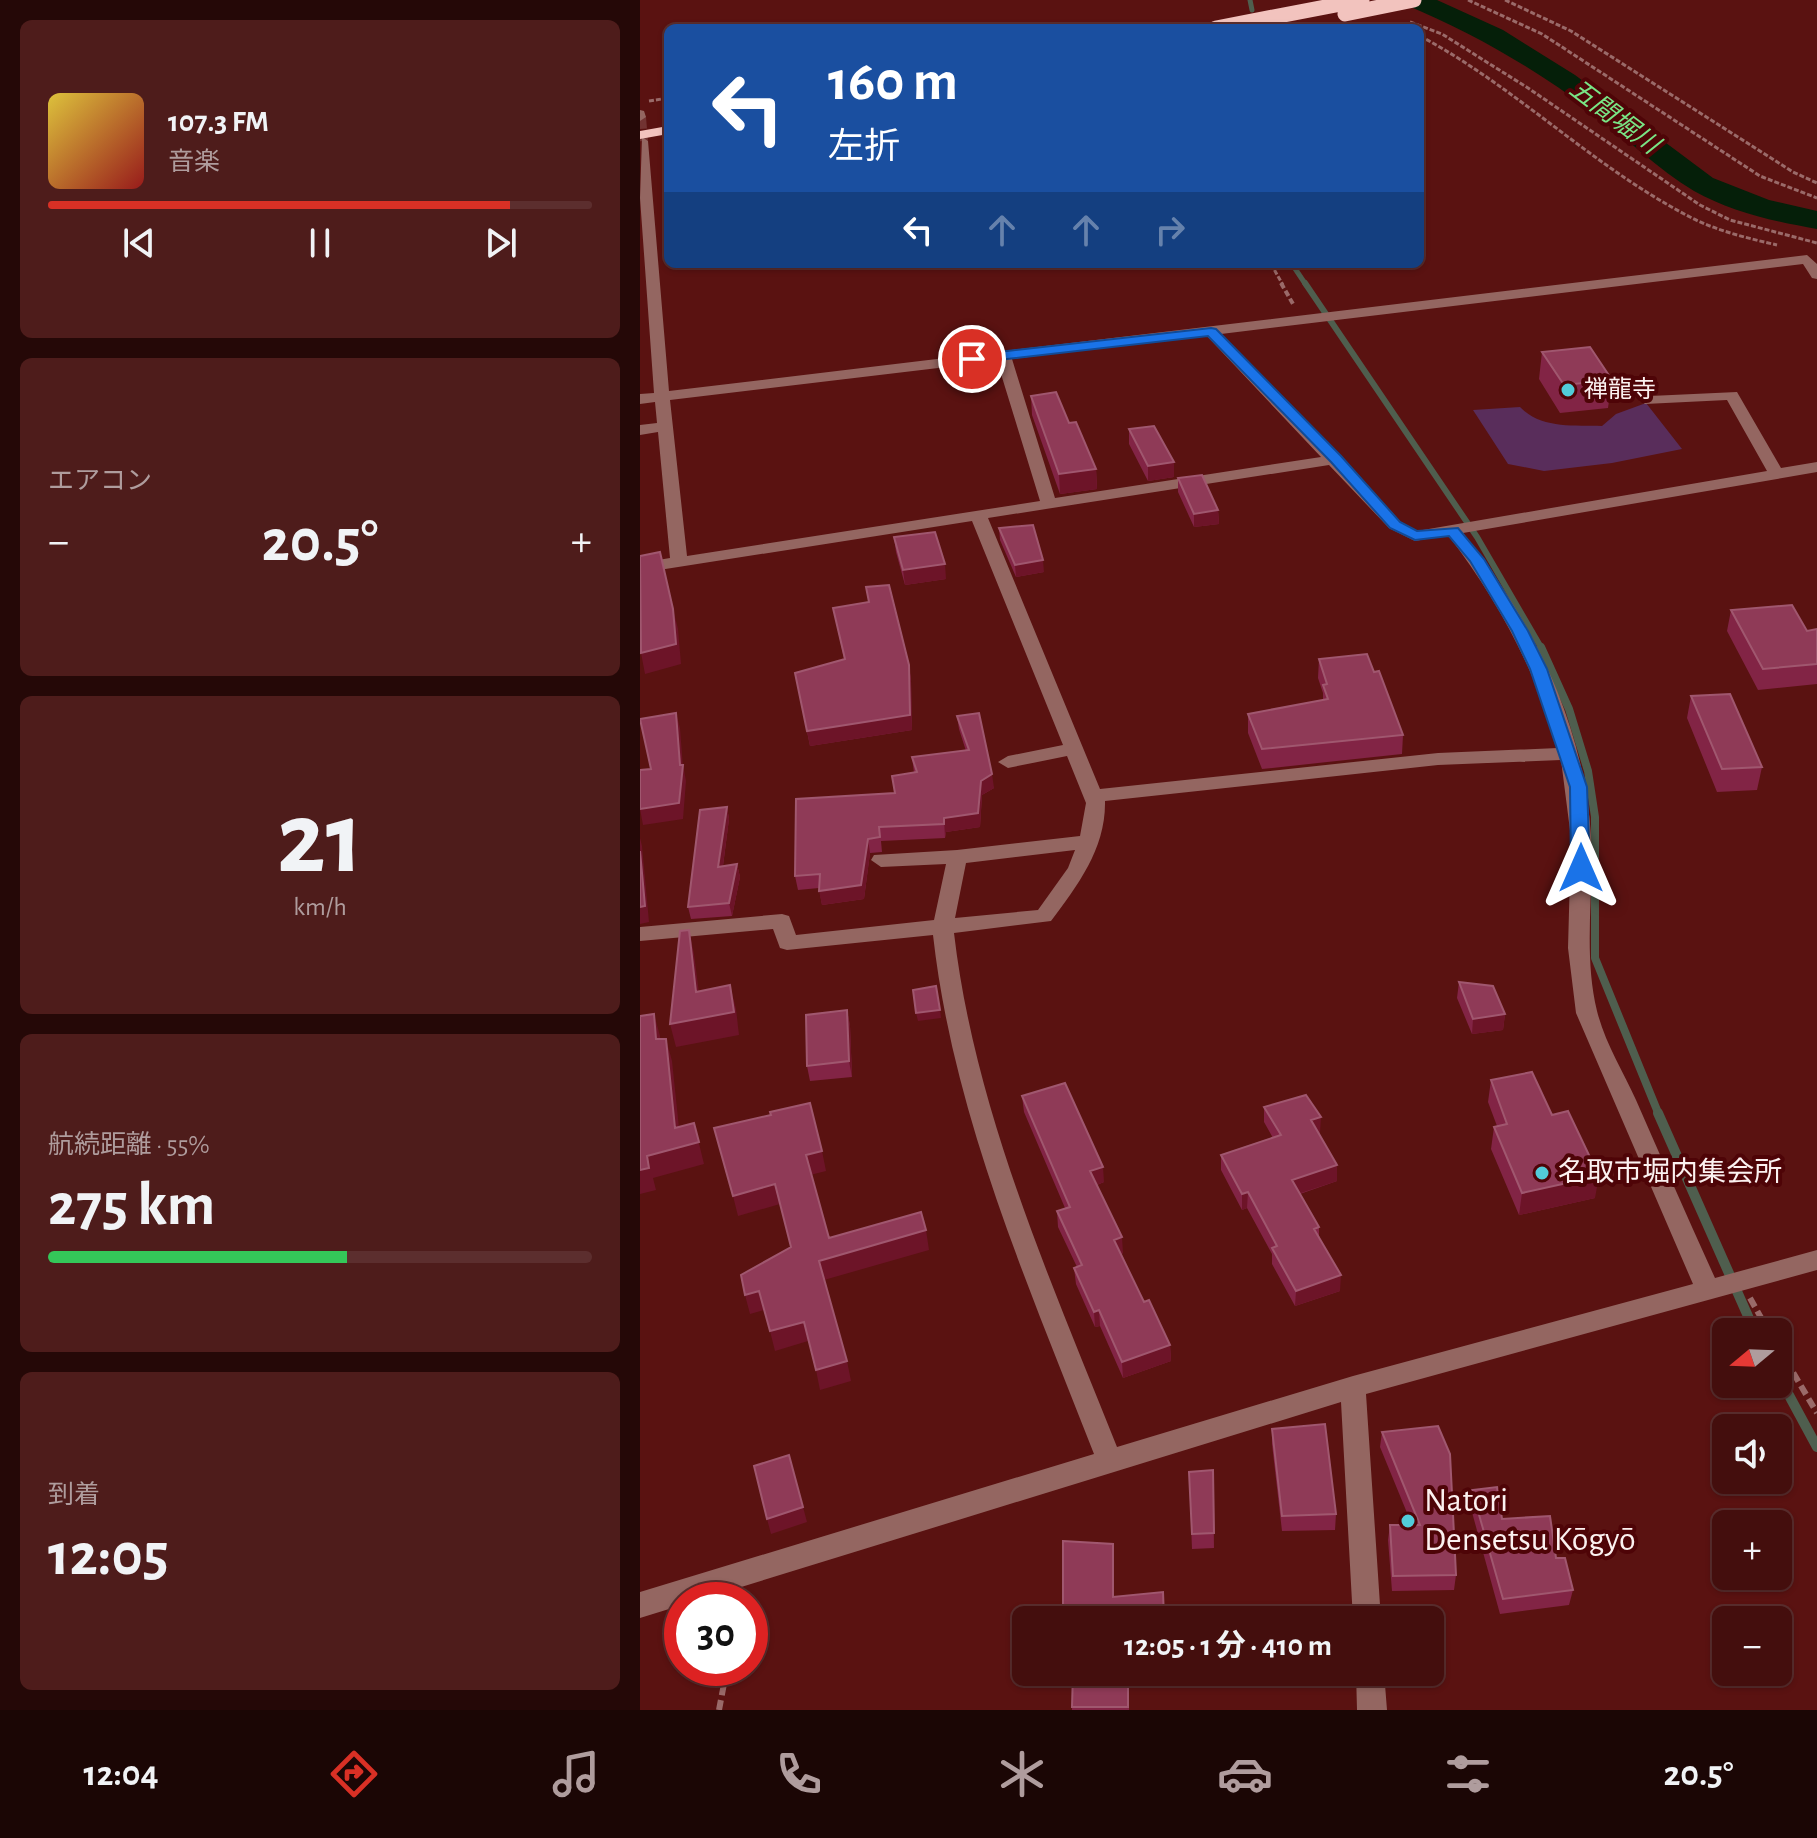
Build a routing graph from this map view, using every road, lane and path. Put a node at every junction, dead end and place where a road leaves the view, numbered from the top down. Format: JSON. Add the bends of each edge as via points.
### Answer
{"nodes":[{"id":1,"x":1362,"y":0,"type":"edge"},
{"id":2,"x":1414,"y":0,"type":"edge"},
{"id":3,"x":1468,"y":0,"type":"edge"},
{"id":4,"x":1505,"y":0,"type":"edge"},
{"id":5,"x":1401,"y":19,"type":"dead end"},
{"id":6,"x":1237,"y":24,"type":"edge"},
{"id":7,"x":1291,"y":24,"type":"edge"},
{"id":8,"x":1413,"y":24,"type":"edge"},
{"id":9,"x":1424,"y":29,"type":"edge"},
{"id":10,"x":1424,"y":38,"type":"edge"},
{"id":11,"x":664,"y":99,"type":"edge"},
{"id":12,"x":640,"y":102,"type":"edge"},
{"id":13,"x":664,"y":120,"type":"edge"},
{"id":14,"x":640,"y":124,"type":"edge"},
{"id":15,"x":664,"y":131,"type":"edge"},
{"id":16,"x":641,"y":138,"type":"edge"},
{"id":17,"x":1817,"y":183,"type":"edge"},
{"id":18,"x":1817,"y":198,"type":"edge"},
{"id":19,"x":1817,"y":243,"type":"edge"},
{"id":20,"x":1807,"y":259,"type":"junction"},
{"id":21,"x":1274,"y":268,"type":"edge"},
{"id":22,"x":1817,"y":275,"type":"edge"},
{"id":23,"x":1307,"y":318,"type":"junction"},
{"id":24,"x":1211,"y":332,"type":"junction"},
{"id":25,"x":1003,"y":355,"type":"junction"},
{"id":26,"x":662,"y":396,"type":"junction"},
{"id":27,"x":640,"y":399,"type":"edge"},
{"id":28,"x":1650,"y":401,"type":"dead end"},
{"id":29,"x":665,"y":426,"type":"junction"},
{"id":30,"x":640,"y":430,"type":"edge"},
{"id":31,"x":1336,"y":459,"type":"junction"},
{"id":32,"x":1817,"y":467,"type":"edge"},
{"id":33,"x":1776,"y":473,"type":"junction"},
{"id":34,"x":1049,"y":504,"type":"junction"},
{"id":35,"x":978,"y":515,"type":"junction"},
{"id":36,"x":1463,"y":529,"type":"junction"},
{"id":37,"x":679,"y":560,"type":"junction"},
{"id":38,"x":640,"y":568,"type":"edge"},
{"id":39,"x":1074,"y":749,"type":"junction"},
{"id":40,"x":1569,"y":754,"type":"junction"},
{"id":41,"x":1008,"y":762,"type":"dead end"},
{"id":42,"x":1093,"y":796,"type":"junction"},
{"id":43,"x":1088,"y":842,"type":"junction"},
{"id":44,"x":957,"y":857,"type":"junction"},
{"id":45,"x":881,"y":860,"type":"dead end"},
{"id":46,"x":943,"y":927,"type":"junction"},
{"id":47,"x":640,"y":934,"type":"edge"},
{"id":48,"x":1817,"y":1260,"type":"edge"},
{"id":49,"x":1726,"y":1285,"type":"junction"},
{"id":50,"x":1756,"y":1318,"type":"edge"},
{"id":51,"x":1792,"y":1371,"type":"edge"},
{"id":52,"x":1353,"y":1387,"type":"junction"},
{"id":53,"x":1817,"y":1413,"type":"edge"},
{"id":54,"x":1109,"y":1460,"type":"junction"},
{"id":55,"x":640,"y":1605,"type":"edge"},
{"id":56,"x":1366,"y":1606,"type":"edge"},
{"id":57,"x":724,"y":1686,"type":"edge"},
{"id":58,"x":1371,"y":1686,"type":"edge"},
{"id":59,"x":719,"y":1710,"type":"edge"},
{"id":60,"x":1372,"y":1710,"type":"edge"}],
"edges":[{"from":1,"to":6,"type":"highway","bridge":true},
{"from":2,"to":7,"type":"highway","bridge":true},
{"from":3,"to":18,"type":"path","via":[[1542,34],[1760,176]]},
{"from":4,"to":17,"type":"path","via":[[1571,31]]},
{"from":5,"to":8,"type":"path"},
{"from":9,"to":19,"type":"path","via":[[1455,42],[1700,205],[1730,220]]},
{"from":10,"to":20,"type":"path","via":[[1462,58],[1661,201],[1708,225]]},
{"from":11,"to":12,"type":"path"},
{"from":13,"to":14,"type":"highway"},
{"from":15,"to":16,"type":"highway"},
{"from":16,"to":26,"type":"street"},
{"from":20,"to":22,"type":"street"},
{"from":20,"to":23,"type":"street"},
{"from":21,"to":23,"type":"path"},
{"from":23,"to":24,"type":"street"},
{"from":24,"to":25,"type":"street"},
{"from":24,"to":31,"type":"street"},
{"from":25,"to":26,"type":"street"},
{"from":25,"to":34,"type":"street"},
{"from":26,"to":27,"type":"street"},
{"from":26,"to":29,"type":"street"},
{"from":28,"to":33,"type":"street","via":[[1732,395]]},
{"from":29,"to":30,"type":"street"},
{"from":29,"to":37,"type":"street"},
{"from":31,"to":34,"type":"street"},
{"from":31,"to":36,"type":"street","via":[[1395,525],[1415,536]]},
{"from":32,"to":33,"type":"street"},
{"from":33,"to":36,"type":"street"},
{"from":34,"to":35,"type":"street"},
{"from":35,"to":37,"type":"street"},
{"from":35,"to":39,"type":"street"},
{"from":36,"to":40,"type":"street","via":[[1538,669]]},
{"from":37,"to":38,"type":"street"},
{"from":39,"to":41,"type":"street"},
{"from":39,"to":42,"type":"street"},
{"from":40,"to":42,"type":"street","via":[[1438,759]]},
{"from":40,"to":49,"type":"street","via":[[1578,787],[1579,957],[1587,1014]]},
{"from":42,"to":43,"type":"street"},
{"from":43,"to":44,"type":"street"},
{"from":43,"to":46,"type":"street","via":[[1078,870],[1044,916]]},
{"from":44,"to":45,"type":"street"},
{"from":44,"to":46,"type":"street"},
{"from":46,"to":47,"type":"street","via":[[787,943],[782,921]]},
{"from":46,"to":54,"type":"street","via":[[974,1093]]},
{"from":48,"to":49,"type":"street"},
{"from":49,"to":50,"type":"path"},
{"from":49,"to":52,"type":"street"},
{"from":51,"to":53,"type":"path"},
{"from":52,"to":54,"type":"street"},
{"from":52,"to":56,"type":"street"},
{"from":54,"to":55,"type":"street"},
{"from":57,"to":59,"type":"path"},
{"from":58,"to":60,"type":"street"}]}
